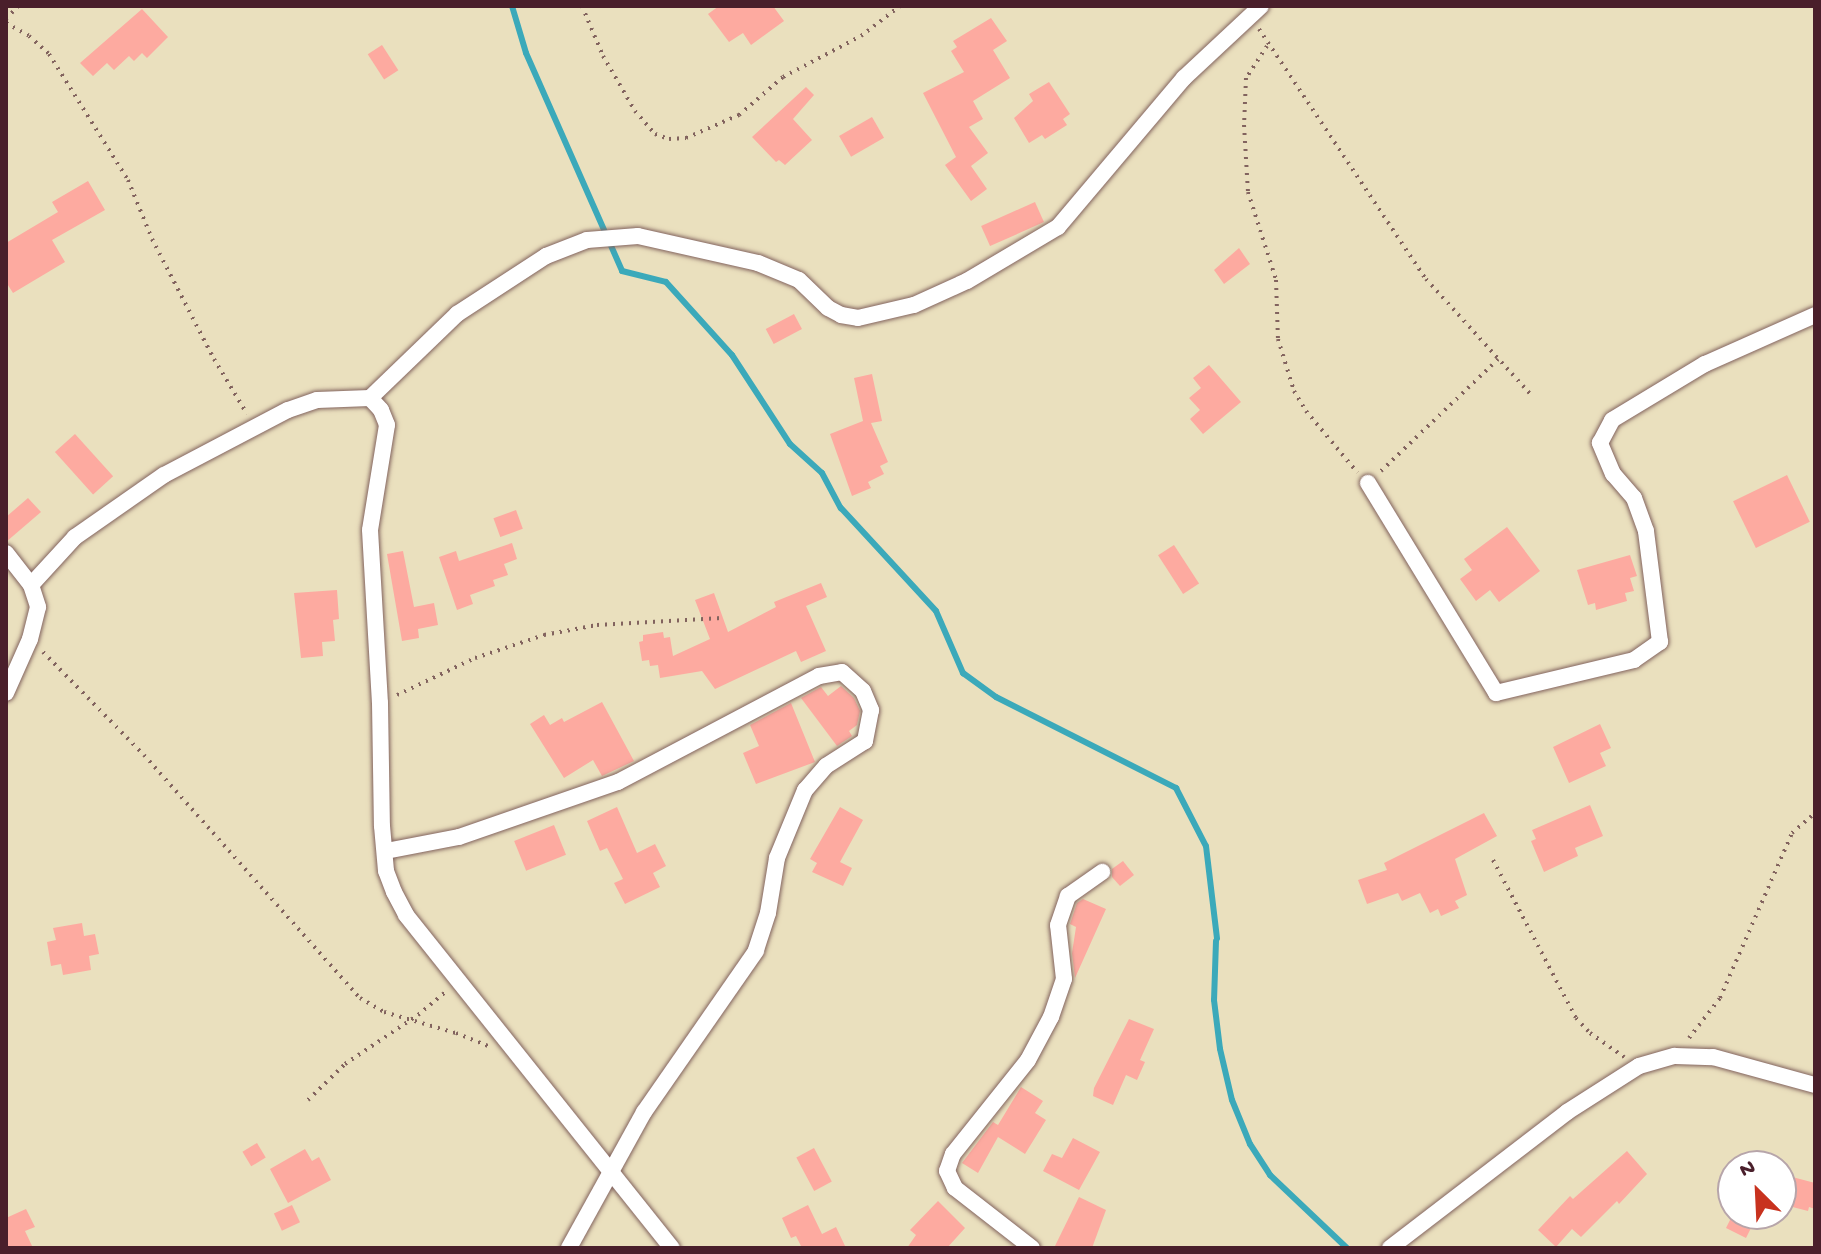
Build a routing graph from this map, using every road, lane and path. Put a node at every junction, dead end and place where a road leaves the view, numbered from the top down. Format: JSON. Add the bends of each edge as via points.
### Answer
{"nodes":[{"id":1,"x":18,"y":6,"type":"edge"},
{"id":2,"x":582,"y":6,"type":"edge"},
{"id":3,"x":900,"y":6,"type":"edge"},
{"id":4,"x":1257,"y":11,"type":"edge"},
{"id":5,"x":6,"y":21,"type":"edge"},
{"id":6,"x":1267,"y":46,"type":"junction"},
{"id":7,"x":1815,"y":315,"type":"edge"},
{"id":8,"x":1498,"y":359,"type":"junction"},
{"id":9,"x":1533,"y":397,"type":"dead end"},
{"id":10,"x":370,"y":398,"type":"junction"},
{"id":11,"x":254,"y":426,"type":"junction"},
{"id":12,"x":1368,"y":483,"type":"junction"},
{"id":13,"x":6,"y":553,"type":"edge"},
{"id":14,"x":31,"y":585,"type":"junction"},
{"id":15,"x":722,"y":618,"type":"dead end"},
{"id":16,"x":30,"y":639,"type":"junction"},
{"id":17,"x":6,"y":693,"type":"edge"},
{"id":18,"x":380,"y":703,"type":"junction"},
{"id":19,"x":1815,"y":813,"type":"edge"},
{"id":20,"x":386,"y":851,"type":"junction"},
{"id":21,"x":1493,"y":860,"type":"dead end"},
{"id":22,"x":1102,"y":872,"type":"dead end"},
{"id":23,"x":458,"y":979,"type":"junction"},
{"id":24,"x":411,"y":1020,"type":"junction"},
{"id":25,"x":499,"y":1053,"type":"dead end"},
{"id":26,"x":1675,"y":1056,"type":"junction"},
{"id":27,"x":1639,"y":1066,"type":"junction"},
{"id":28,"x":1815,"y":1085,"type":"edge"},
{"id":29,"x":308,"y":1100,"type":"dead end"},
{"id":30,"x":613,"y":1170,"type":"junction"},
{"id":31,"x":569,"y":1248,"type":"edge"},
{"id":32,"x":672,"y":1248,"type":"edge"},
{"id":33,"x":1032,"y":1248,"type":"edge"},
{"id":34,"x":1390,"y":1248,"type":"edge"}],
"edges":[{"from":1,"to":5,"type":"path"},
{"from":2,"to":3,"type":"path","via":[[635,111],[655,134],[669,139],[686,138],[739,115],[783,77],[861,36]]},
{"from":4,"to":6,"type":"path"},
{"from":4,"to":10,"type":"street","via":[[1184,78],[1058,227],[967,281],[914,305],[858,318],[841,315],[799,280],[758,263],[638,236],[587,240],[546,256],[457,314]]},
{"from":5,"to":11,"type":"path","via":[[49,54],[128,180],[152,239]]},
{"from":6,"to":8,"type":"path","via":[[1426,279]]},
{"from":6,"to":12,"type":"path","via":[[1246,78],[1244,125],[1248,192],[1276,280],[1278,339],[1306,411]]},
{"from":7,"to":12,"type":"street","via":[[1705,364],[1612,420],[1600,443],[1613,474],[1634,498],[1646,531],[1660,642],[1634,660],[1496,693]]},
{"from":8,"to":9,"type":"path"},
{"from":8,"to":12,"type":"path"},
{"from":10,"to":11,"type":"street","via":[[317,400]]},
{"from":10,"to":18,"type":"street","via":[[387,425],[370,530]]},
{"from":11,"to":14,"type":"street","via":[[112,508],[75,537]]},
{"from":13,"to":14,"type":"street"},
{"from":14,"to":16,"type":"street","via":[[38,607]]},
{"from":15,"to":18,"type":"path","via":[[597,625],[544,635],[475,658]]},
{"from":16,"to":17,"type":"street"},
{"from":16,"to":24,"type":"path","via":[[144,755],[360,998]]},
{"from":18,"to":20,"type":"street"},
{"from":19,"to":26,"type":"path","via":[[1785,846],[1720,998]]},
{"from":20,"to":23,"type":"street","via":[[386,871],[406,915]]},
{"from":20,"to":30,"type":"street","via":[[459,837],[618,782],[819,676],[842,672],[863,691],[871,710],[865,741],[826,766],[805,790],[777,858],[756,951],[644,1112]]},
{"from":21,"to":27,"type":"path","via":[[1576,1018],[1607,1047]]},
{"from":22,"to":33,"type":"street","via":[[1068,896],[1058,925],[1064,979],[1051,1017],[1028,1060],[953,1154],[947,1171],[955,1188]]},
{"from":23,"to":24,"type":"path"},
{"from":23,"to":30,"type":"street"},
{"from":24,"to":25,"type":"path"},
{"from":24,"to":29,"type":"path","via":[[345,1064]]},
{"from":26,"to":27,"type":"street"},
{"from":26,"to":28,"type":"street","via":[[1713,1057]]},
{"from":27,"to":34,"type":"street","via":[[1567,1112]]},
{"from":30,"to":31,"type":"street"},
{"from":30,"to":32,"type":"street"}]}
